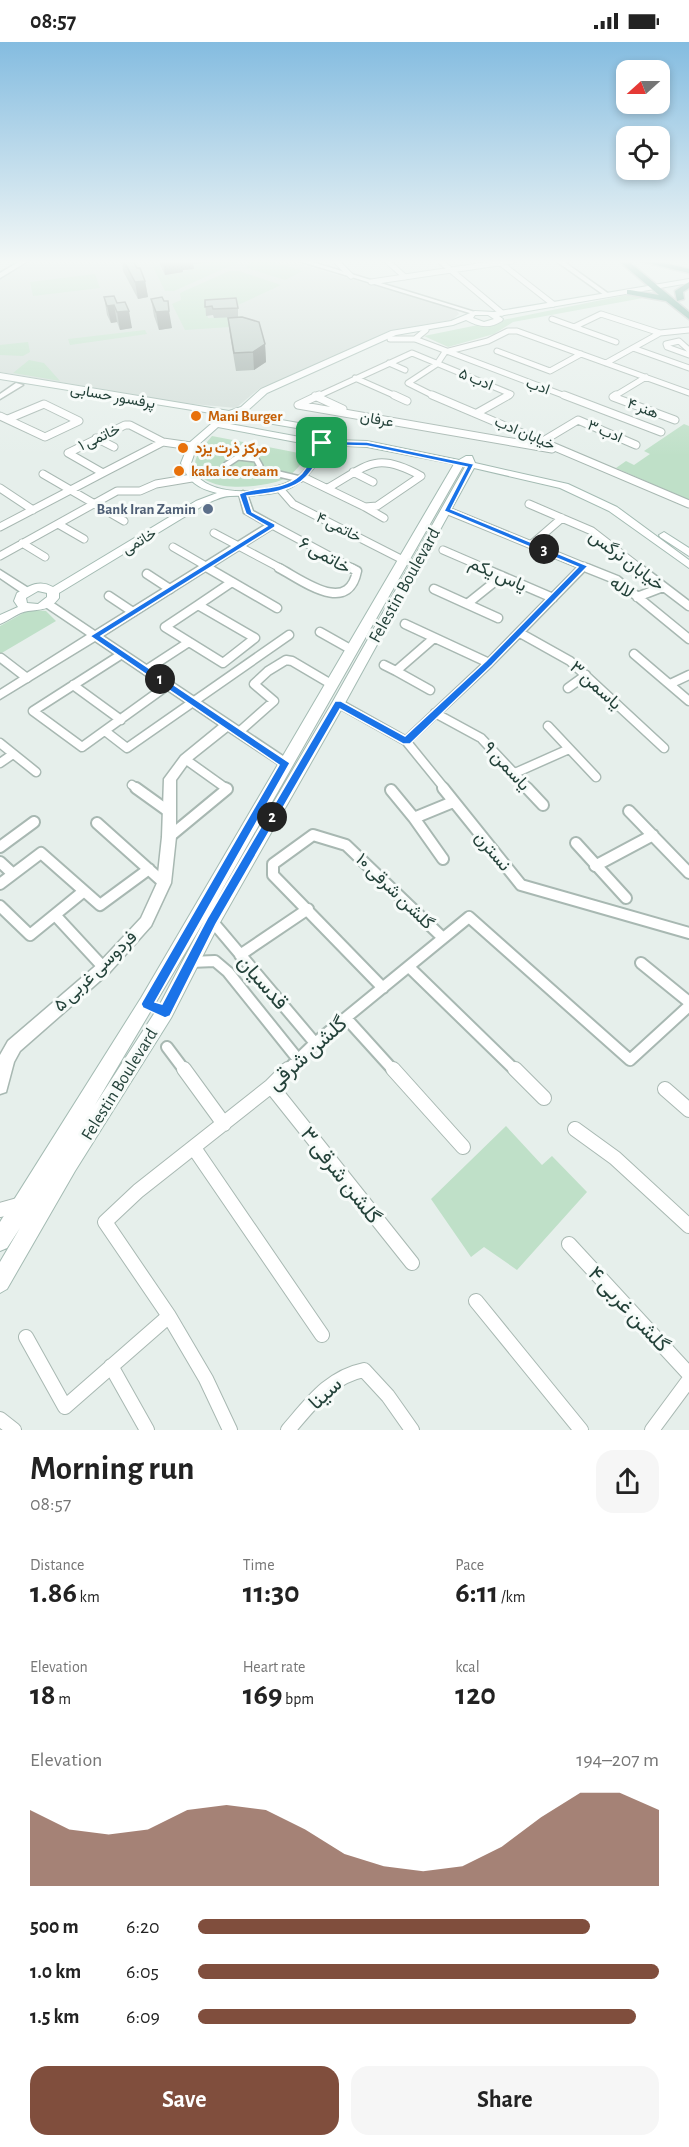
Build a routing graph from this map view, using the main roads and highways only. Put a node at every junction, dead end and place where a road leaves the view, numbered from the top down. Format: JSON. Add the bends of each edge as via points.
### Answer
{"nodes":[{"id":1,"x":437,"y":326,"type":"edge"},
{"id":2,"x":457,"y":326,"type":"edge"},
{"id":3,"x":0,"y":376,"type":"edge"},
{"id":4,"x":0,"y":381,"type":"edge"},
{"id":5,"x":244,"y":409,"type":"junction"},
{"id":6,"x":229,"y":413,"type":"junction"},
{"id":7,"x":260,"y":414,"type":"junction"},
{"id":8,"x":215,"y":423,"type":"junction"},
{"id":9,"x":326,"y":439,"type":"junction"},
{"id":10,"x":429,"y":456,"type":"junction"},
{"id":11,"x":463,"y":468,"type":"junction"},
{"id":12,"x":202,"y":486,"type":"junction"},
{"id":13,"x":226,"y":493,"type":"junction"},
{"id":14,"x":689,"y":553,"type":"edge"},
{"id":15,"x":689,"y":565,"type":"edge"},
{"id":16,"x":49,"y":590,"type":"junction"},
{"id":17,"x":24,"y":600,"type":"junction"},
{"id":18,"x":0,"y":614,"type":"edge"},
{"id":19,"x":0,"y":620,"type":"edge"},
{"id":20,"x":147,"y":1004,"type":"junction"},
{"id":21,"x":165,"y":1012,"type":"junction"},
{"id":22,"x":0,"y":1241,"type":"edge"},
{"id":23,"x":0,"y":1282,"type":"edge"}],
"edges":[{"from":1,"to":5,"type":"main road","via":[[394,333],[264,391]]},
{"from":2,"to":7,"type":"main road","via":[[390,339],[269,393],[257,406]]},
{"from":3,"to":6,"type":"main road","name":"پرفسور حسابی"},
{"from":4,"to":8,"type":"main road","name":"پرفسور حسابی","via":[[196,415]]},
{"from":5,"to":6,"type":"main road"},
{"from":5,"to":7,"type":"main road"},
{"from":6,"to":7,"type":"main road","name":"پرفسور حسابی"},
{"from":6,"to":8,"type":"main road","via":[[219,415]]},
{"from":7,"to":9,"type":"main road"},
{"from":8,"to":9,"type":"main road","name":"پرفسور حسابی"},
{"from":8,"to":12,"type":"main road","via":[[185,457],[192,478]]},
{"from":9,"to":10,"type":"main road"},
{"from":9,"to":11,"type":"main road"},
{"from":9,"to":13,"type":"main road","via":[[301,478],[280,489]]},
{"from":10,"to":11,"type":"main road"},
{"from":10,"to":11,"type":"main road"},
{"from":11,"to":14,"type":"main road","via":[[541,471],[597,491]]},
{"from":11,"to":15,"type":"main road","via":[[508,472],[564,486],[604,505]]},
{"from":11,"to":20,"type":"main road","name":"Felestin Boulevard","via":[[403,560]]},
{"from":11,"to":21,"type":"main road","name":"Felestin Boulevard","via":[[446,510],[212,921]]},
{"from":12,"to":13,"type":"main road"},
{"from":12,"to":16,"type":"main road","name":"خاتمی","via":[[193,500],[177,511]]},
{"from":13,"to":16,"type":"main road","name":"خاتمی","via":[[200,503]]},
{"from":16,"to":17,"type":"main road"},
{"from":16,"to":17,"type":"main road","via":[[53,598],[48,604],[37,608]]},
{"from":17,"to":18,"type":"main road"},
{"from":17,"to":19,"type":"main road"},
{"from":20,"to":21,"type":"main road"},
{"from":20,"to":22,"type":"main road","name":"Felestin Boulevard"},
{"from":21,"to":23,"type":"main road","name":"Felestin Boulevard","via":[[68,1164]]}]}
